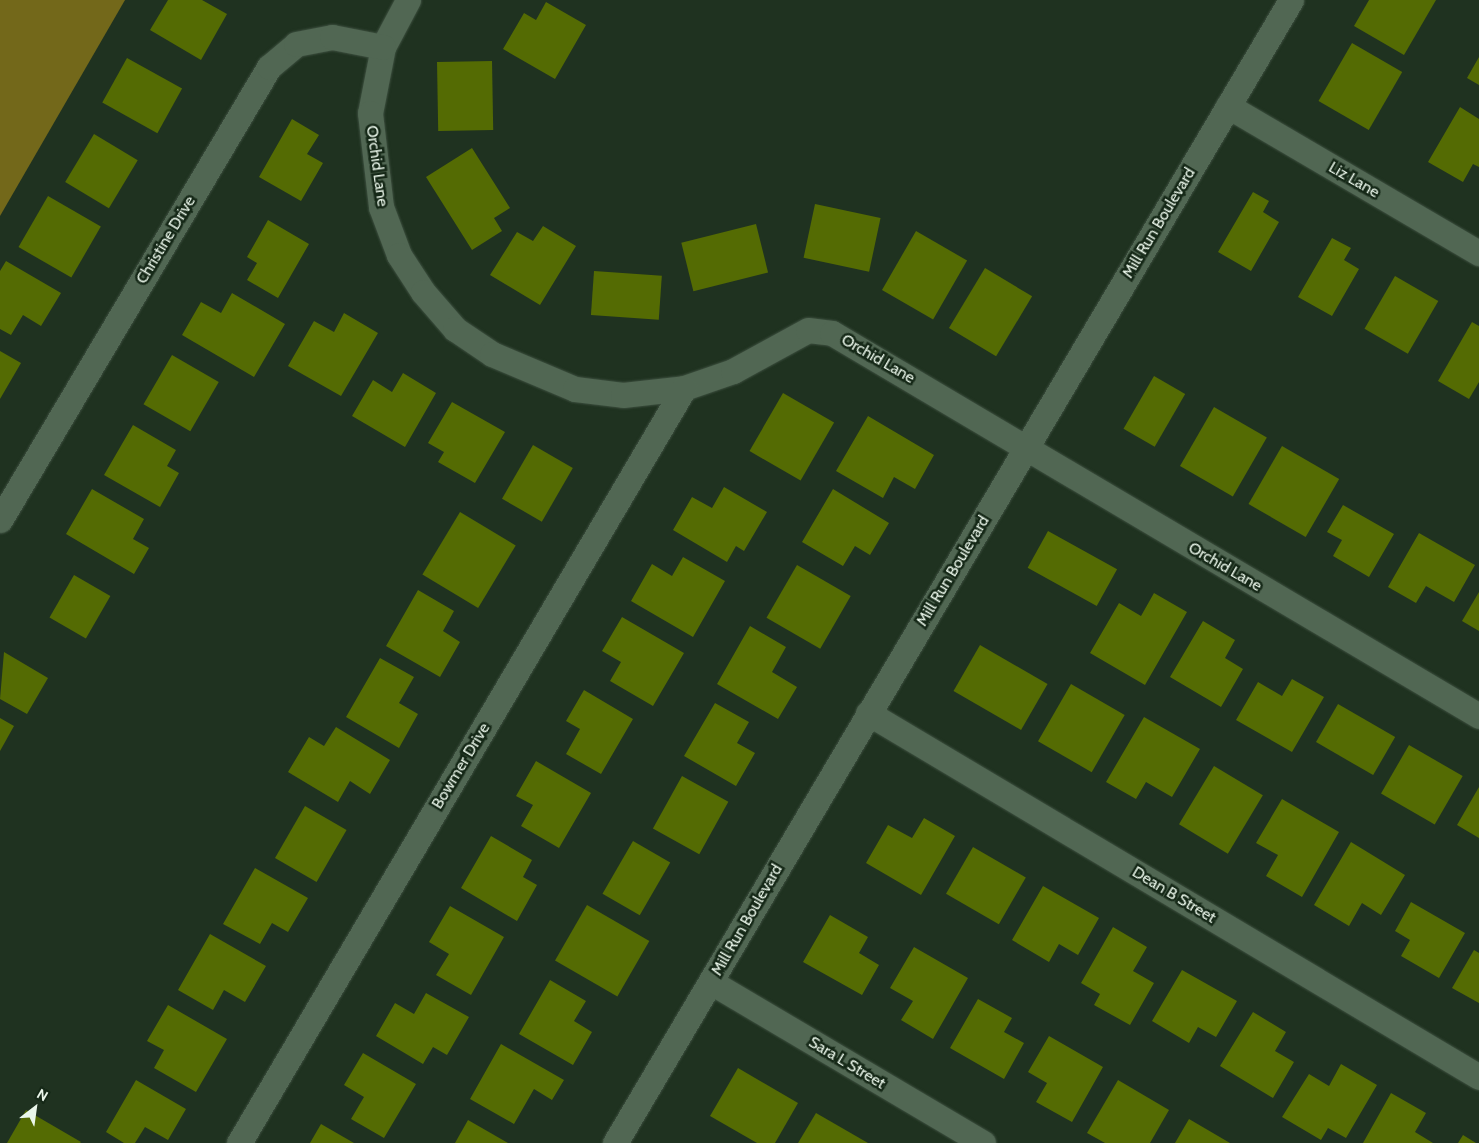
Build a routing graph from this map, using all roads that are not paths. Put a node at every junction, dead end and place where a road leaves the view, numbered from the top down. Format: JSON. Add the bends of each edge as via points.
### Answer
{"nodes":[{"id":1,"x":408,"y":0,"type":"edge"},
{"id":2,"x":1291,"y":0,"type":"edge"},
{"id":3,"x":383,"y":47,"type":"junction"},
{"id":4,"x":1228,"y":106,"type":"junction"},
{"id":5,"x":1479,"y":253,"type":"edge"},
{"id":6,"x":684,"y":388,"type":"junction"},
{"id":7,"x":1026,"y":449,"type":"junction"},
{"id":8,"x":0,"y":520,"type":"edge"},
{"id":9,"x":868,"y":714,"type":"junction"},
{"id":10,"x":1479,"y":716,"type":"edge"},
{"id":11,"x":711,"y":982,"type":"junction"},
{"id":12,"x":1479,"y":1077,"type":"edge"},
{"id":13,"x":239,"y":1143,"type":"edge"},
{"id":14,"x":616,"y":1143,"type":"edge"},
{"id":15,"x":983,"y":1143,"type":"edge"}],
"edges":[{"from":1,"to":3,"type":"street","name":"Orchid Lane"},
{"from":2,"to":4,"type":"street","name":"Mill Run Boulevard"},
{"from":3,"to":6,"type":"street","name":"Orchid Lane","via":[[370,113],[381,208],[399,255],[455,329],[492,354],[575,389],[623,395]]},
{"from":3,"to":8,"type":"street","name":"Christine Drive","via":[[332,37],[296,44],[268,67]]},
{"from":4,"to":5,"type":"street","name":"Liz Lane"},
{"from":4,"to":7,"type":"street","name":"Mill Run Boulevard"},
{"from":6,"to":7,"type":"street","name":"Orchid Lane","via":[[733,370],[808,330],[832,332],[858,344]]},
{"from":6,"to":13,"type":"street","name":"Bowmer Drive"},
{"from":7,"to":9,"type":"street","name":"Mill Run Boulevard"},
{"from":7,"to":10,"type":"street","name":"Orchid Lane"},
{"from":9,"to":11,"type":"street","name":"Mill Run Boulevard"},
{"from":9,"to":12,"type":"street","name":"Dean B Street"},
{"from":11,"to":14,"type":"street","name":"Mill Run Boulevard"},
{"from":11,"to":15,"type":"street","name":"Sara L Street"}]}
